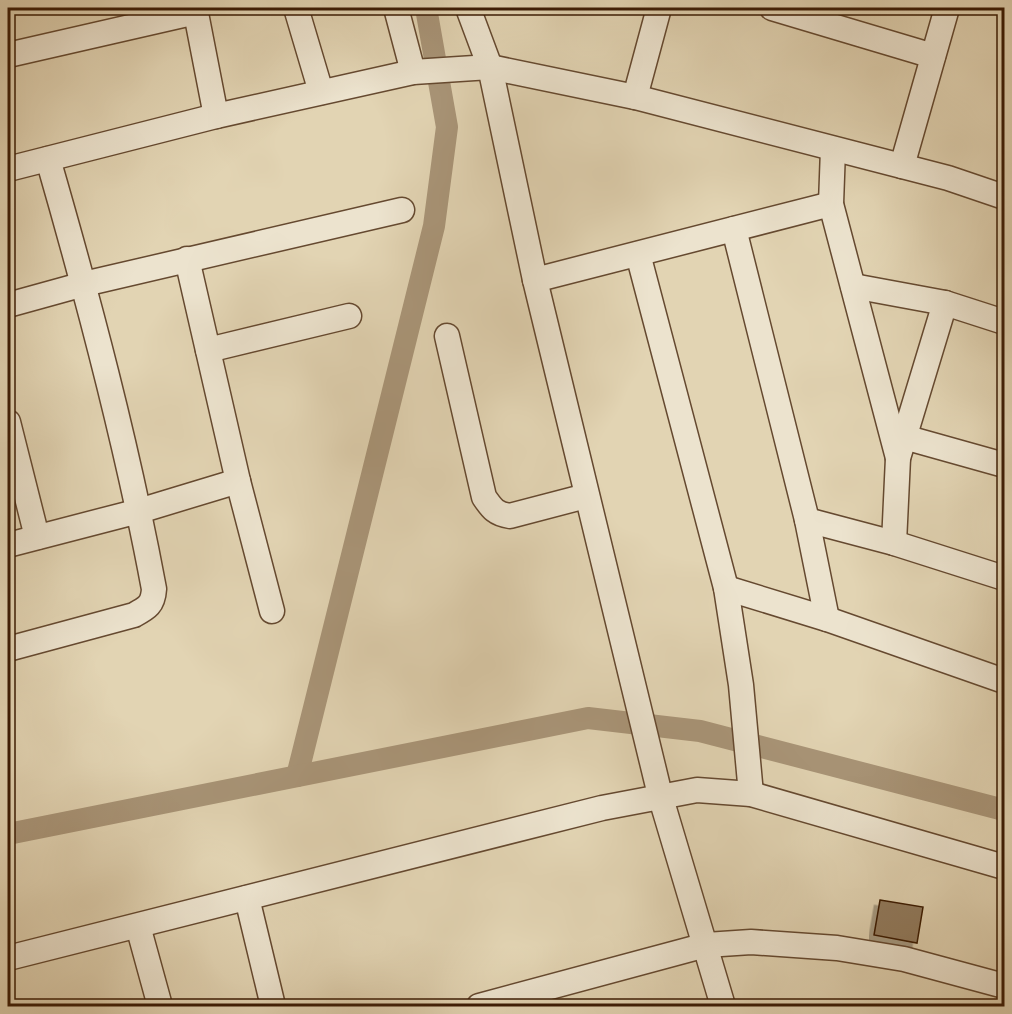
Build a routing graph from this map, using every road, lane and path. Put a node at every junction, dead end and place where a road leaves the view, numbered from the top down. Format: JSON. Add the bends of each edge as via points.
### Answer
{"nodes":[{"id":1,"x":296,"y":8,"type":"edge"},
{"id":2,"x":396,"y":8,"type":"edge"},
{"id":3,"x":468,"y":8,"type":"edge"},
{"id":4,"x":659,"y":8,"type":"edge"},
{"id":5,"x":772,"y":8,"type":"edge"},
{"id":6,"x":947,"y":8,"type":"edge"},
{"id":7,"x":196,"y":10,"type":"edge"},
{"id":8,"x":8,"y":55,"type":"edge"},
{"id":9,"x":933,"y":56,"type":"junction"},
{"id":10,"x":490,"y":67,"type":"junction"},
{"id":11,"x":412,"y":72,"type":"junction"},
{"id":12,"x":321,"y":92,"type":"junction"},
{"id":13,"x":635,"y":97,"type":"junction"},
{"id":14,"x":216,"y":116,"type":"junction"},
{"id":15,"x":833,"y":148,"type":"junction"},
{"id":16,"x":48,"y":159,"type":"junction"},
{"id":17,"x":902,"y":166,"type":"junction"},
{"id":18,"x":8,"y":169,"type":"edge"},
{"id":19,"x":1004,"y":194,"type":"edge"},
{"id":20,"x":831,"y":204,"type":"junction"},
{"id":21,"x":402,"y":210,"type":"dead end"},
{"id":22,"x":735,"y":229,"type":"junction"},
{"id":23,"x":638,"y":254,"type":"junction"},
{"id":24,"x":187,"y":259,"type":"junction"},
{"id":25,"x":535,"y":280,"type":"junction"},
{"id":26,"x":84,"y":284,"type":"junction"},
{"id":27,"x":853,"y":286,"type":"junction"},
{"id":28,"x":945,"y":303,"type":"junction"},
{"id":29,"x":8,"y":305,"type":"edge"},
{"id":30,"x":349,"y":316,"type":"dead end"},
{"id":31,"x":1005,"y":322,"type":"edge"},
{"id":32,"x":447,"y":336,"type":"dead end"},
{"id":33,"x":208,"y":350,"type":"junction"},
{"id":34,"x":9,"y":431,"type":"edge"},
{"id":35,"x":901,"y":448,"type":"junction"},
{"id":36,"x":1005,"y":465,"type":"edge"},
{"id":37,"x":238,"y":481,"type":"junction"},
{"id":38,"x":586,"y":496,"type":"junction"},
{"id":39,"x":139,"y":511,"type":"junction"},
{"id":40,"x":807,"y":520,"type":"junction"},
{"id":41,"x":37,"y":537,"type":"junction"},
{"id":42,"x":894,"y":543,"type":"junction"},
{"id":43,"x":8,"y":545,"type":"edge"},
{"id":44,"x":1005,"y":578,"type":"edge"},
{"id":45,"x":726,"y":588,"type":"junction"},
{"id":46,"x":272,"y":611,"type":"dead end"},
{"id":47,"x":827,"y":619,"type":"junction"},
{"id":48,"x":8,"y":649,"type":"edge"},
{"id":49,"x":1005,"y":681,"type":"edge"},
{"id":50,"x":751,"y":794,"type":"junction"},
{"id":51,"x":660,"y":795,"type":"junction"},
{"id":52,"x":1005,"y":867,"type":"edge"},
{"id":53,"x":247,"y":897,"type":"junction"},
{"id":54,"x":138,"y":926,"type":"junction"},
{"id":55,"x":706,"y":945,"type":"junction"},
{"id":56,"x":8,"y":958,"type":"edge"},
{"id":57,"x":1005,"y":986,"type":"edge"},
{"id":58,"x":160,"y":1006,"type":"edge"},
{"id":59,"x":273,"y":1006,"type":"edge"},
{"id":60,"x":479,"y":1006,"type":"edge"},
{"id":61,"x":723,"y":1006,"type":"edge"}],
"edges":[{"from":1,"to":12,"type":"street"},
{"from":2,"to":11,"type":"street"},
{"from":3,"to":10,"type":"street"},
{"from":4,"to":13,"type":"street"},
{"from":5,"to":9,"type":"street"},
{"from":6,"to":9,"type":"street"},
{"from":7,"to":8,"type":"street"},
{"from":7,"to":14,"type":"street"},
{"from":9,"to":17,"type":"street"},
{"from":10,"to":11,"type":"street"},
{"from":10,"to":13,"type":"street"},
{"from":10,"to":25,"type":"street"},
{"from":11,"to":12,"type":"street"},
{"from":12,"to":14,"type":"street"},
{"from":13,"to":15,"type":"street"},
{"from":14,"to":16,"type":"street"},
{"from":15,"to":17,"type":"street"},
{"from":15,"to":20,"type":"street"},
{"from":16,"to":18,"type":"street"},
{"from":16,"to":26,"type":"street"},
{"from":17,"to":19,"type":"street"},
{"from":20,"to":22,"type":"street"},
{"from":20,"to":27,"type":"street"},
{"from":21,"to":24,"type":"street"},
{"from":22,"to":23,"type":"street"},
{"from":22,"to":40,"type":"street"},
{"from":23,"to":25,"type":"street"},
{"from":23,"to":45,"type":"street"},
{"from":24,"to":26,"type":"street"},
{"from":24,"to":33,"type":"street"},
{"from":25,"to":38,"type":"street"},
{"from":26,"to":29,"type":"street"},
{"from":26,"to":39,"type":"street"},
{"from":27,"to":28,"type":"street"},
{"from":27,"to":35,"type":"street"},
{"from":28,"to":31,"type":"street"},
{"from":28,"to":35,"type":"street"},
{"from":30,"to":33,"type":"street"},
{"from":32,"to":38,"type":"street","via":[[484,497],[492,508],[510,516]]},
{"from":33,"to":37,"type":"street"},
{"from":34,"to":41,"type":"street"},
{"from":35,"to":36,"type":"street"},
{"from":35,"to":42,"type":"street"},
{"from":37,"to":39,"type":"street"},
{"from":37,"to":46,"type":"street"},
{"from":38,"to":51,"type":"street"},
{"from":39,"to":41,"type":"street"},
{"from":39,"to":48,"type":"street","via":[[154,589],[148,608]]},
{"from":40,"to":42,"type":"street"},
{"from":40,"to":47,"type":"street"},
{"from":41,"to":43,"type":"street"},
{"from":42,"to":44,"type":"street"},
{"from":45,"to":47,"type":"street"},
{"from":45,"to":50,"type":"street","via":[[741,685]]},
{"from":47,"to":49,"type":"street"},
{"from":50,"to":51,"type":"street","via":[[697,790]]},
{"from":50,"to":52,"type":"street"},
{"from":51,"to":53,"type":"street"},
{"from":51,"to":55,"type":"street"},
{"from":53,"to":54,"type":"street"},
{"from":53,"to":59,"type":"street"},
{"from":54,"to":56,"type":"street"},
{"from":54,"to":58,"type":"street"},
{"from":55,"to":57,"type":"street","via":[[752,942],[837,948],[904,959]]},
{"from":55,"to":60,"type":"street"},
{"from":55,"to":61,"type":"street"}]}
